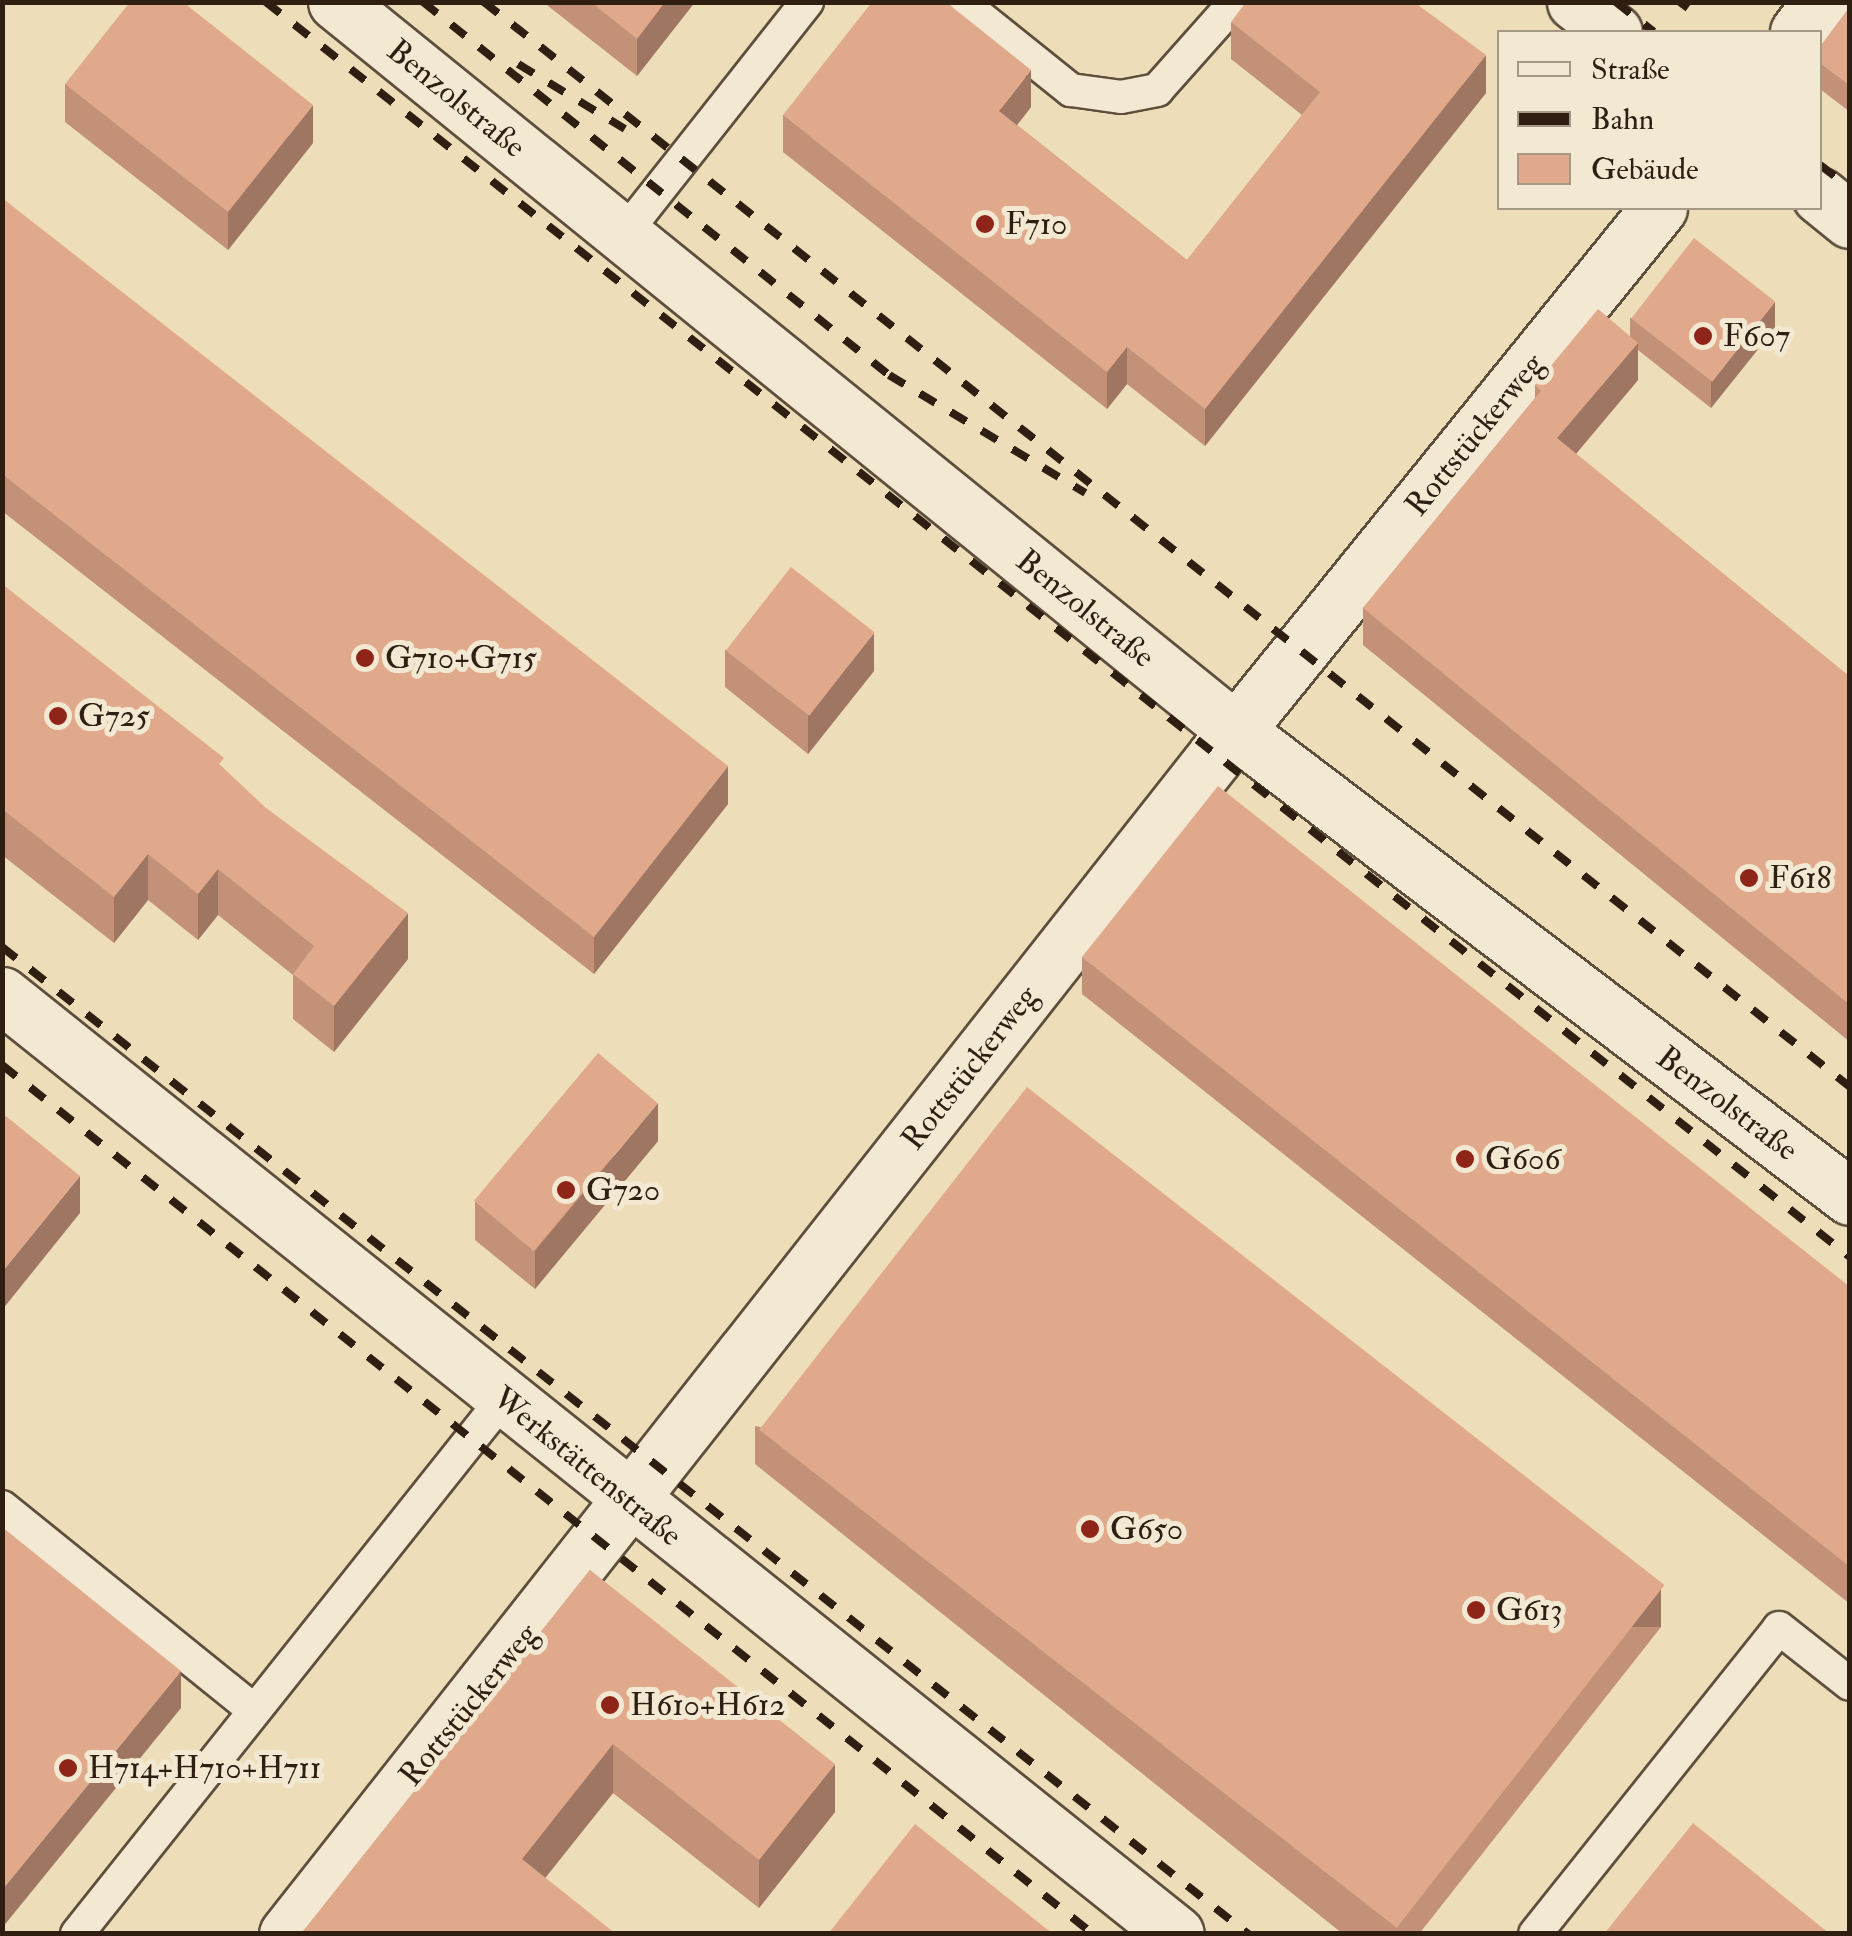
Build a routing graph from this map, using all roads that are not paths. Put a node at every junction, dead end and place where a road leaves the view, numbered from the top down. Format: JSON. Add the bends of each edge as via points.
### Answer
{"nodes":[{"id":1,"x":336,"y":2,"type":"edge"},
{"id":2,"x":807,"y":2,"type":"edge"},
{"id":3,"x":961,"y":2,"type":"edge"},
{"id":4,"x":1235,"y":2,"type":"edge"},
{"id":5,"x":1575,"y":2,"type":"edge"},
{"id":6,"x":1822,"y":2,"type":"edge"},
{"id":7,"x":1611,"y":30,"type":"edge"},
{"id":8,"x":1800,"y":30,"type":"edge"},
{"id":9,"x":1822,"y":198,"type":"edge"},
{"id":10,"x":1657,"y":210,"type":"edge"},
{"id":11,"x":1850,"y":220,"type":"edge"},
{"id":12,"x":624,"y":235,"type":"junction"},
{"id":13,"x":1235,"y":730,"type":"junction"},
{"id":14,"x":2,"y":995,"type":"edge"},
{"id":15,"x":1850,"y":1197,"type":"edge"},
{"id":16,"x":502,"y":1400,"type":"junction"},
{"id":17,"x":630,"y":1503,"type":"junction"},
{"id":18,"x":2,"y":1507,"type":"edge"},
{"id":19,"x":1850,"y":1684,"type":"edge"},
{"id":20,"x":254,"y":1710,"type":"junction"},
{"id":21,"x":76,"y":1934,"type":"edge"},
{"id":22,"x":287,"y":1934,"type":"edge"},
{"id":23,"x":1176,"y":1934,"type":"edge"},
{"id":24,"x":1535,"y":1934,"type":"edge"}],
"edges":[{"from":1,"to":12,"type":"street","name":"Benzolstraße"},
{"from":2,"to":12,"type":"lane"},
{"from":3,"to":4,"type":"lane","via":[[1071,90],[1122,98],[1157,90]]},
{"from":5,"to":7,"type":"street"},
{"from":6,"to":8,"type":"street"},
{"from":9,"to":11,"type":"street"},
{"from":10,"to":13,"type":"street","name":"Rottstückerweg"},
{"from":12,"to":13,"type":"street","name":"Benzolstraße"},
{"from":13,"to":15,"type":"street","name":"Benzolstraße"},
{"from":13,"to":17,"type":"street","name":"Rottstückerweg"},
{"from":14,"to":16,"type":"street","name":"Werkstättenstraße"},
{"from":16,"to":17,"type":"street","name":"Werkstättenstraße"},
{"from":16,"to":20,"type":"lane"},
{"from":17,"to":22,"type":"street","name":"Rottstückerweg"},
{"from":17,"to":23,"type":"street","name":"Werkstättenstraße"},
{"from":18,"to":20,"type":"lane"},
{"from":19,"to":24,"type":"lane","via":[[1779,1628]]},
{"from":20,"to":21,"type":"lane"}]}
